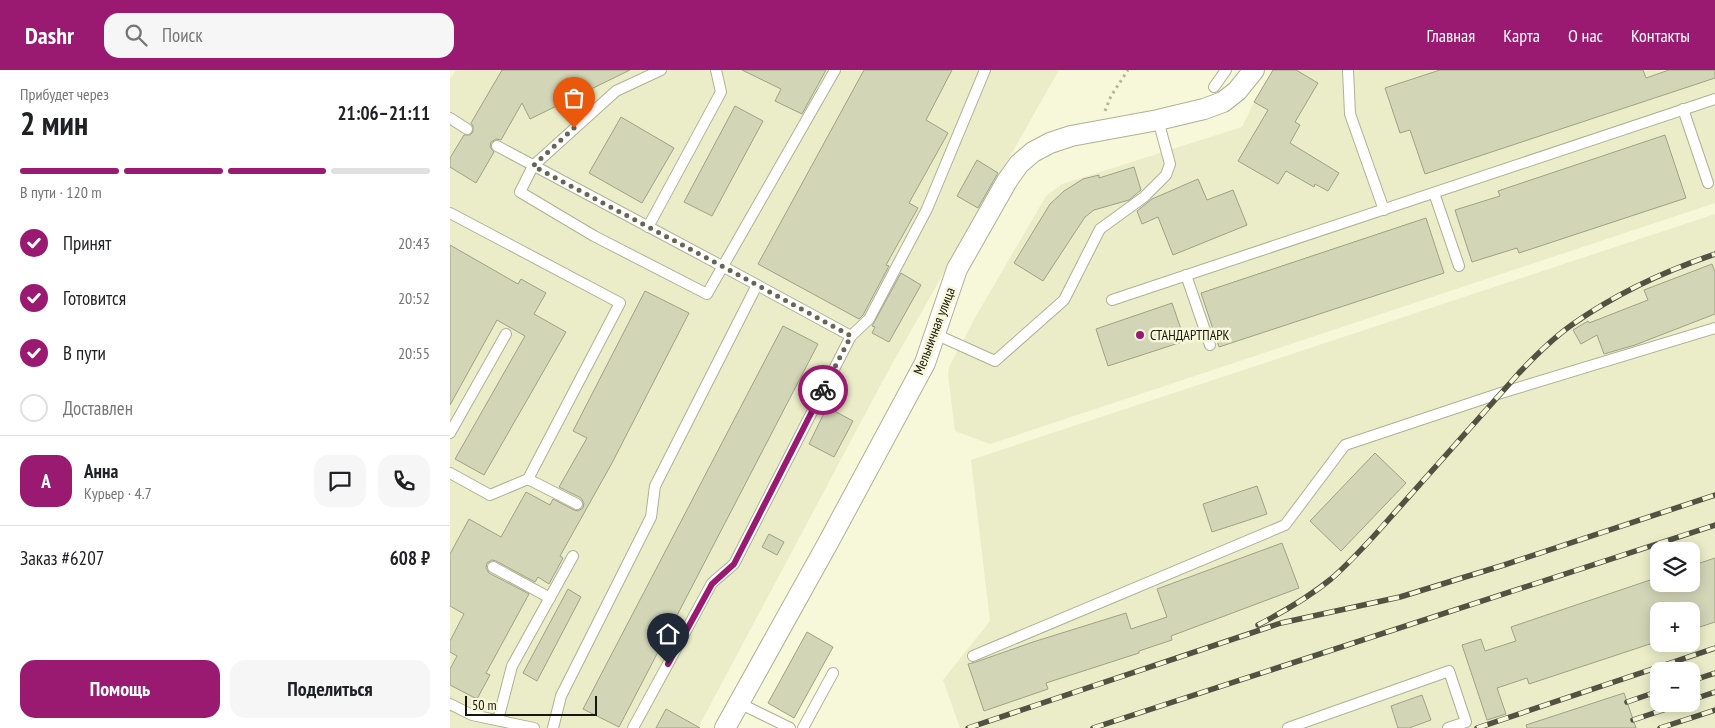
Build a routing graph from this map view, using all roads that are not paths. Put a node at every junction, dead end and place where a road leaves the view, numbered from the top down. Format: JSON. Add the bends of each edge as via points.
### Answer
{"nodes":[{"id":1,"x":661,"y":70,"type":"edge"},
{"id":2,"x":716,"y":70,"type":"edge"},
{"id":3,"x":835,"y":70,"type":"edge"},
{"id":4,"x":985,"y":70,"type":"edge"},
{"id":5,"x":1226,"y":70,"type":"edge"},
{"id":6,"x":1254,"y":70,"type":"edge"},
{"id":7,"x":1348,"y":70,"type":"edge"},
{"id":8,"x":1214,"y":87,"type":"dead end"},
{"id":9,"x":1715,"y":99,"type":"edge"},
{"id":10,"x":1683,"y":110,"type":"junction"},
{"id":11,"x":450,"y":118,"type":"edge"},
{"id":12,"x":1158,"y":120,"type":"junction"},
{"id":13,"x":467,"y":130,"type":"dead end"},
{"id":14,"x":497,"y":146,"type":"dead end"},
{"id":15,"x":533,"y":166,"type":"junction"},
{"id":16,"x":1708,"y":183,"type":"dead end"},
{"id":17,"x":1434,"y":193,"type":"junction"},
{"id":18,"x":1384,"y":210,"type":"junction"},
{"id":19,"x":450,"y":214,"type":"edge"},
{"id":20,"x":648,"y":226,"type":"junction"},
{"id":21,"x":722,"y":266,"type":"junction"},
{"id":22,"x":1459,"y":266,"type":"dead end"},
{"id":23,"x":1186,"y":275,"type":"junction"},
{"id":24,"x":757,"y":285,"type":"junction"},
{"id":25,"x":1112,"y":300,"type":"dead end"},
{"id":26,"x":1715,"y":328,"type":"edge"},
{"id":27,"x":506,"y":334,"type":"dead end"},
{"id":28,"x":935,"y":334,"type":"junction"},
{"id":29,"x":851,"y":336,"type":"junction"},
{"id":30,"x":1210,"y":345,"type":"dead end"},
{"id":31,"x":450,"y":433,"type":"edge"},
{"id":32,"x":450,"y":473,"type":"edge"},
{"id":33,"x":528,"y":479,"type":"junction"},
{"id":34,"x":577,"y":504,"type":"dead end"},
{"id":35,"x":573,"y":556,"type":"dead end"},
{"id":36,"x":493,"y":567,"type":"dead end"},
{"id":37,"x":550,"y":598,"type":"junction"},
{"id":38,"x":973,"y":656,"type":"dead end"},
{"id":39,"x":833,"y":673,"type":"dead end"},
{"id":40,"x":739,"y":703,"type":"junction"},
{"id":41,"x":450,"y":704,"type":"edge"},
{"id":42,"x":498,"y":720,"type":"junction"},
{"id":43,"x":1292,"y":727,"type":"edge"},
{"id":44,"x":534,"y":728,"type":"edge"},
{"id":45,"x":552,"y":728,"type":"edge"},
{"id":46,"x":633,"y":728,"type":"edge"},
{"id":47,"x":725,"y":728,"type":"edge"},
{"id":48,"x":790,"y":728,"type":"edge"},
{"id":49,"x":803,"y":728,"type":"edge"},
{"id":50,"x":1448,"y":728,"type":"edge"}],
"edges":[{"from":1,"to":15,"type":"lane","via":[[616,91]]},
{"from":2,"to":20,"type":"lane","via":[[721,92]]},
{"from":3,"to":21,"type":"lane"},
{"from":4,"to":29,"type":"lane","via":[[927,209],[869,319]]},
{"from":5,"to":8,"type":"lane"},
{"from":6,"to":12,"type":"street","name":"Мельничная улица","via":[[1223,102]]},
{"from":7,"to":18,"type":"lane","via":[[1350,114]]},
{"from":9,"to":10,"type":"lane"},
{"from":10,"to":16,"type":"lane"},
{"from":10,"to":17,"type":"lane"},
{"from":11,"to":13,"type":"lane"},
{"from":12,"to":28,"type":"street","name":"Мельничная улица","via":[[1050,143],[1019,164],[957,269]]},
{"from":12,"to":28,"type":"lane","via":[[1170,164],[1166,175],[1144,197],[1100,228],[1064,300],[995,361]]},
{"from":14,"to":15,"type":"lane"},
{"from":15,"to":20,"type":"lane"},
{"from":15,"to":21,"type":"lane","via":[[520,192],[594,236],[708,294]]},
{"from":17,"to":18,"type":"lane"},
{"from":17,"to":22,"type":"lane"},
{"from":18,"to":23,"type":"lane"},
{"from":19,"to":33,"type":"lane","via":[[620,303]]},
{"from":20,"to":21,"type":"lane"},
{"from":21,"to":24,"type":"lane"},
{"from":23,"to":25,"type":"lane"},
{"from":23,"to":30,"type":"lane"},
{"from":24,"to":29,"type":"lane"},
{"from":24,"to":45,"type":"lane","via":[[655,486],[651,517],[561,696]]},
{"from":26,"to":38,"type":"lane","via":[[1501,393],[1345,445],[1285,525]]},
{"from":27,"to":31,"type":"lane"},
{"from":28,"to":40,"type":"street","name":"Мельничная улица","via":[[925,363]]},
{"from":29,"to":46,"type":"lane","via":[[734,564],[712,584]]},
{"from":32,"to":33,"type":"lane","via":[[490,494]]},
{"from":33,"to":34,"type":"lane"},
{"from":35,"to":37,"type":"lane"},
{"from":36,"to":37,"type":"lane"},
{"from":37,"to":42,"type":"lane","via":[[512,666]]},
{"from":39,"to":49,"type":"lane"},
{"from":40,"to":47,"type":"street","name":"Мельничная улица"},
{"from":40,"to":48,"type":"lane"},
{"from":41,"to":42,"type":"lane","via":[[472,715]]},
{"from":42,"to":44,"type":"lane"},
{"from":43,"to":50,"type":"lane","via":[[1449,671],[1466,722]]}]}
